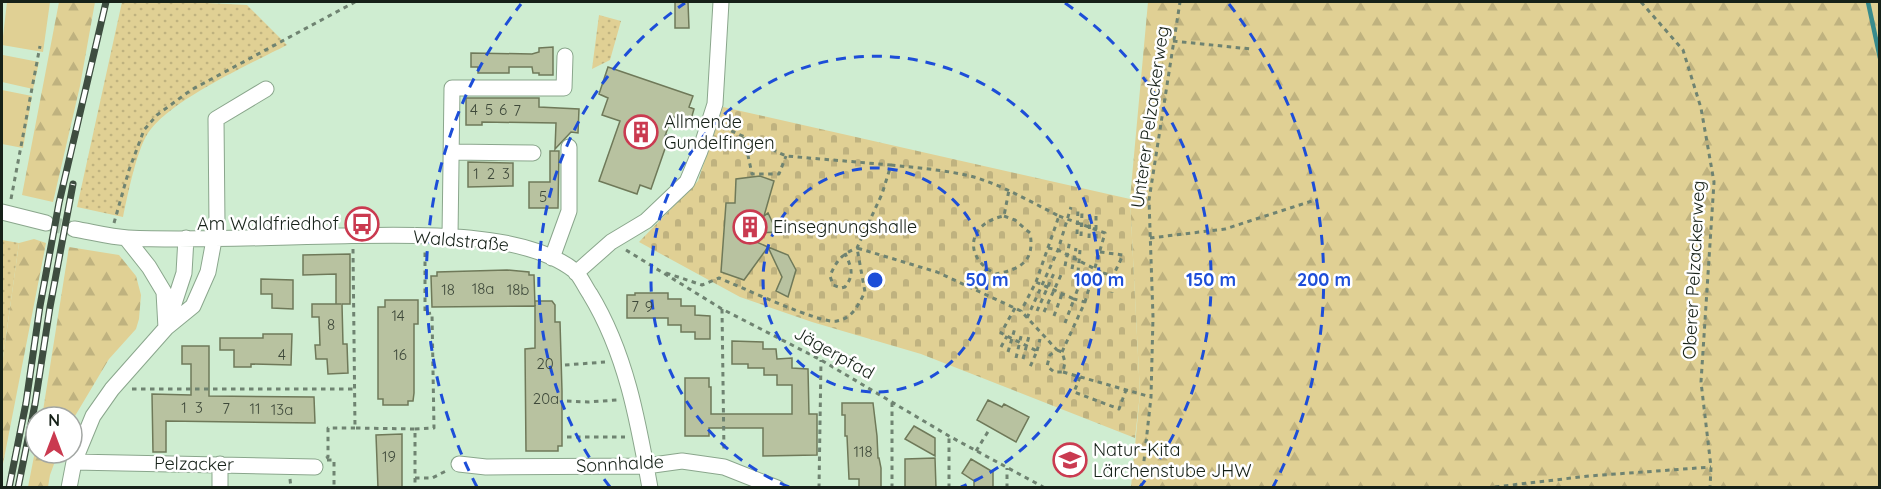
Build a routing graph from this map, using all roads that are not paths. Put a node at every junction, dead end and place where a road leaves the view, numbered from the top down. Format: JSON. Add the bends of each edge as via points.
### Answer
{"nodes":[{"id":1,"x":721,"y":2,"type":"edge"},
{"id":2,"x":565,"y":56,"type":"dead end"},
{"id":3,"x":266,"y":89,"type":"dead end"},
{"id":4,"x":569,"y":147,"type":"dead end"},
{"id":5,"x":451,"y":152,"type":"junction"},
{"id":6,"x":533,"y":153,"type":"dead end"},
{"id":7,"x":6,"y":206,"type":"edge"},
{"id":8,"x":46,"y":223,"type":"tunnel mouth"},
{"id":9,"x":74,"y":229,"type":"tunnel mouth"},
{"id":10,"x":450,"y":236,"type":"junction"},
{"id":11,"x":213,"y":237,"type":"junction"},
{"id":12,"x":126,"y":238,"type":"junction"},
{"id":13,"x":186,"y":238,"type":"junction"},
{"id":14,"x":552,"y":258,"type":"junction"},
{"id":15,"x":576,"y":273,"type":"junction"},
{"id":16,"x":166,"y":328,"type":"junction"},
{"id":17,"x":84,"y":438,"type":"edge"},
{"id":18,"x":84,"y":462,"type":"edge"},
{"id":19,"x":220,"y":464,"type":"junction"},
{"id":20,"x":459,"y":464,"type":"road end"},
{"id":21,"x":73,"y":465,"type":"edge"},
{"id":22,"x":646,"y":466,"type":"junction"},
{"id":23,"x":315,"y":467,"type":"dead end"},
{"id":24,"x":69,"y":488,"type":"edge"},
{"id":25,"x":220,"y":488,"type":"edge"},
{"id":26,"x":650,"y":488,"type":"edge"},
{"id":27,"x":777,"y":488,"type":"edge"}],
"edges":[{"from":1,"to":15,"type":"street","via":[[715,104],[687,182],[646,221],[611,242]]},
{"from":2,"to":5,"type":"street","via":[[564,88],[452,88]]},
{"from":3,"to":11,"type":"street","via":[[216,119],[217,224]]},
{"from":4,"to":14,"type":"street","via":[[569,212]]},
{"from":5,"to":6,"type":"street"},
{"from":5,"to":10,"type":"street"},
{"from":7,"to":8,"type":"street"},
{"from":9,"to":12,"type":"street","name":"Waldstraße","via":[[111,232]]},
{"from":10,"to":11,"type":"street","name":"Waldstraße"},
{"from":10,"to":14,"type":"street","name":"Waldstraße","via":[[504,243]]},
{"from":11,"to":13,"type":"street","name":"Waldstraße"},
{"from":11,"to":16,"type":"street","via":[[208,272],[193,306]]},
{"from":12,"to":13,"type":"street","name":"Waldstraße"},
{"from":12,"to":16,"type":"street","via":[[164,292]]},
{"from":13,"to":16,"type":"street","via":[[184,273]]},
{"from":14,"to":15,"type":"street","name":"Waldstraße"},
{"from":15,"to":22,"type":"street","name":"Waldstraße","via":[[596,305],[621,361]]},
{"from":16,"to":17,"type":"street","via":[[112,389],[93,416]]},
{"from":18,"to":19,"type":"street","name":"Pelzacker"},
{"from":19,"to":23,"type":"street","name":"Pelzacker"},
{"from":19,"to":25,"type":"street"},
{"from":20,"to":22,"type":"street","name":"Sonnhalde"},
{"from":21,"to":24,"type":"street"},
{"from":22,"to":26,"type":"street","name":"Waldstraße"},
{"from":22,"to":27,"type":"street","name":"Sonnhalde","via":[[682,461],[724,467]]}]}
